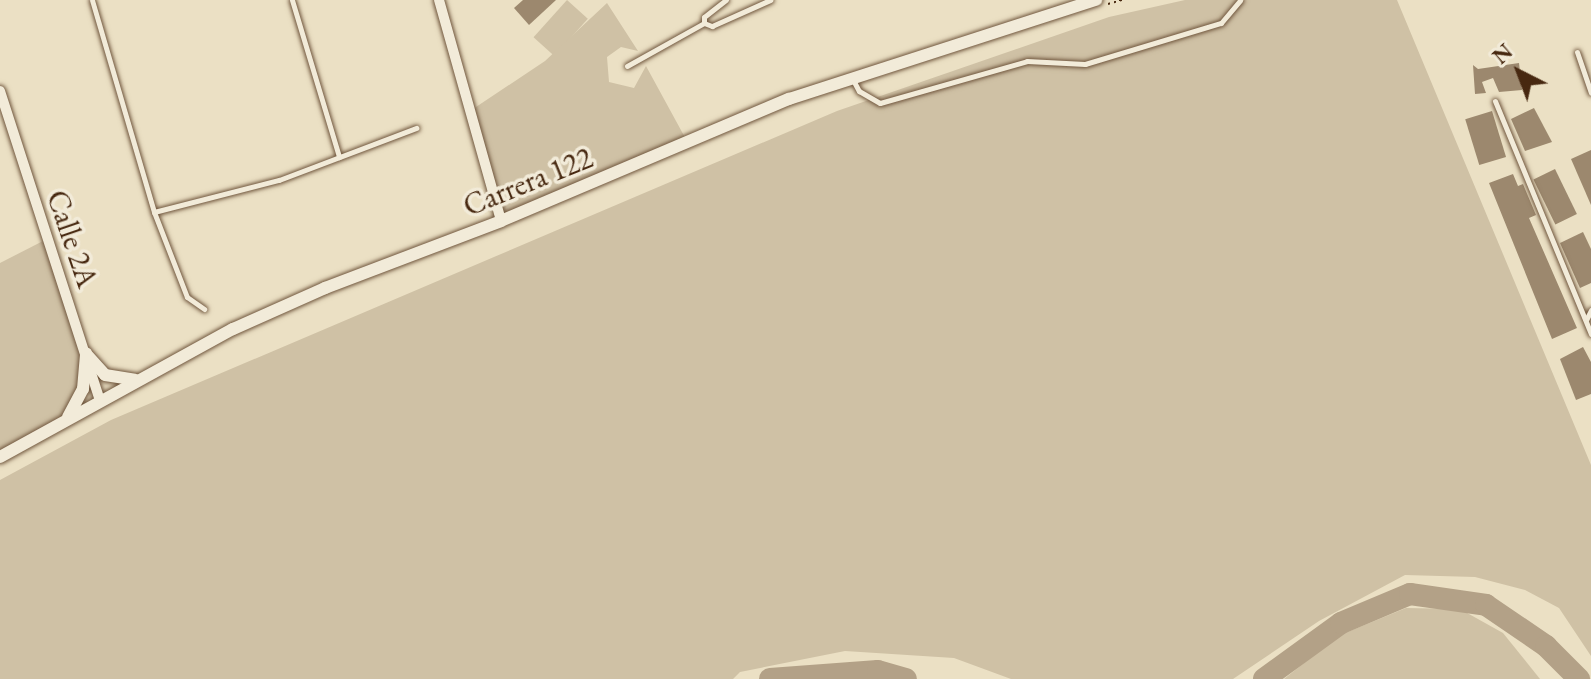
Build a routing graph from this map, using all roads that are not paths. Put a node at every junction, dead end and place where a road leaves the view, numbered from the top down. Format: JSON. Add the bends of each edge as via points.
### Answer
{"nodes":[{"id":1,"x":92,"y":0,"type":"edge"},
{"id":2,"x":292,"y":0,"type":"edge"},
{"id":3,"x":439,"y":0,"type":"edge"},
{"id":4,"x":726,"y":0,"type":"edge"},
{"id":5,"x":770,"y":0,"type":"edge"},
{"id":6,"x":1240,"y":0,"type":"edge"},
{"id":7,"x":1102,"y":2,"type":"edge"},
{"id":8,"x":704,"y":23,"type":"junction"},
{"id":9,"x":1577,"y":52,"type":"dead end"},
{"id":10,"x":627,"y":66,"type":"dead end"},
{"id":11,"x":852,"y":77,"type":"junction"},
{"id":12,"x":0,"y":91,"type":"edge"},
{"id":13,"x":1591,"y":93,"type":"edge"},
{"id":14,"x":1495,"y":101,"type":"dead end"},
{"id":15,"x":416,"y":128,"type":"dead end"},
{"id":16,"x":339,"y":157,"type":"junction"},
{"id":17,"x":154,"y":212,"type":"junction"},
{"id":18,"x":501,"y":221,"type":"junction"},
{"id":19,"x":204,"y":309,"type":"dead end"},
{"id":20,"x":1591,"y":310,"type":"edge"},
{"id":21,"x":1586,"y":321,"type":"junction"},
{"id":22,"x":1591,"y":334,"type":"edge"},
{"id":23,"x":86,"y":353,"type":"junction"},
{"id":24,"x":139,"y":380,"type":"junction"},
{"id":25,"x":100,"y":401,"type":"junction"},
{"id":26,"x":65,"y":421,"type":"junction"},
{"id":27,"x":0,"y":457,"type":"edge"}],
"edges":[{"from":1,"to":17,"type":"lane"},
{"from":2,"to":16,"type":"lane"},
{"from":3,"to":18,"type":"street"},
{"from":4,"to":8,"type":"lane","via":[[704,17]]},
{"from":5,"to":8,"type":"lane","via":[[712,26]]},
{"from":6,"to":11,"type":"lane","via":[[1221,23],[1085,64],[1027,61],[880,103],[859,91]]},
{"from":7,"to":11,"type":"street","name":"Carrera 122"},
{"from":8,"to":10,"type":"lane"},
{"from":9,"to":13,"type":"lane"},
{"from":11,"to":18,"type":"street","name":"Carrera 122"},
{"from":12,"to":23,"type":"street","name":"Calle 2A"},
{"from":14,"to":21,"type":"lane"},
{"from":15,"to":16,"type":"lane"},
{"from":16,"to":17,"type":"lane","via":[[279,180]]},
{"from":17,"to":19,"type":"lane","via":[[187,297]]},
{"from":18,"to":24,"type":"street","name":"Carrera 122","via":[[325,288]]},
{"from":20,"to":21,"type":"lane"},
{"from":21,"to":22,"type":"lane"},
{"from":23,"to":24,"type":"street","via":[[105,375]]},
{"from":23,"to":25,"type":"street","name":"Calle 2A"},
{"from":23,"to":26,"type":"street","via":[[83,389]]},
{"from":24,"to":25,"type":"street","name":"Carrera 122"},
{"from":25,"to":26,"type":"street","name":"Carrera 122"},
{"from":26,"to":27,"type":"street","name":"Carrera 122"}]}
